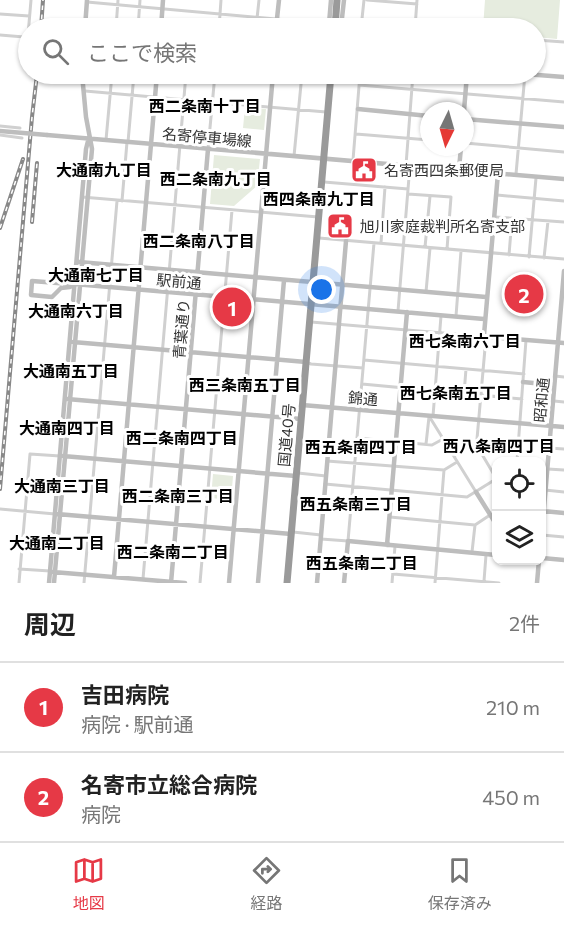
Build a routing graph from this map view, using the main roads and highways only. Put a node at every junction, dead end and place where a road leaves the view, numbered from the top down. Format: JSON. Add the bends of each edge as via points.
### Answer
{"nodes":[{"id":1,"x":337,"y":0,"type":"edge"},
{"id":2,"x":336,"y":18,"type":"edge"},
{"id":3,"x":330,"y":84,"type":"edge"},
{"id":4,"x":287,"y":583,"type":"edge"}],
"edges":[{"from":1,"to":2,"type":"highway"},
{"from":3,"to":4,"type":"highway","name":"国道40号"}]}
